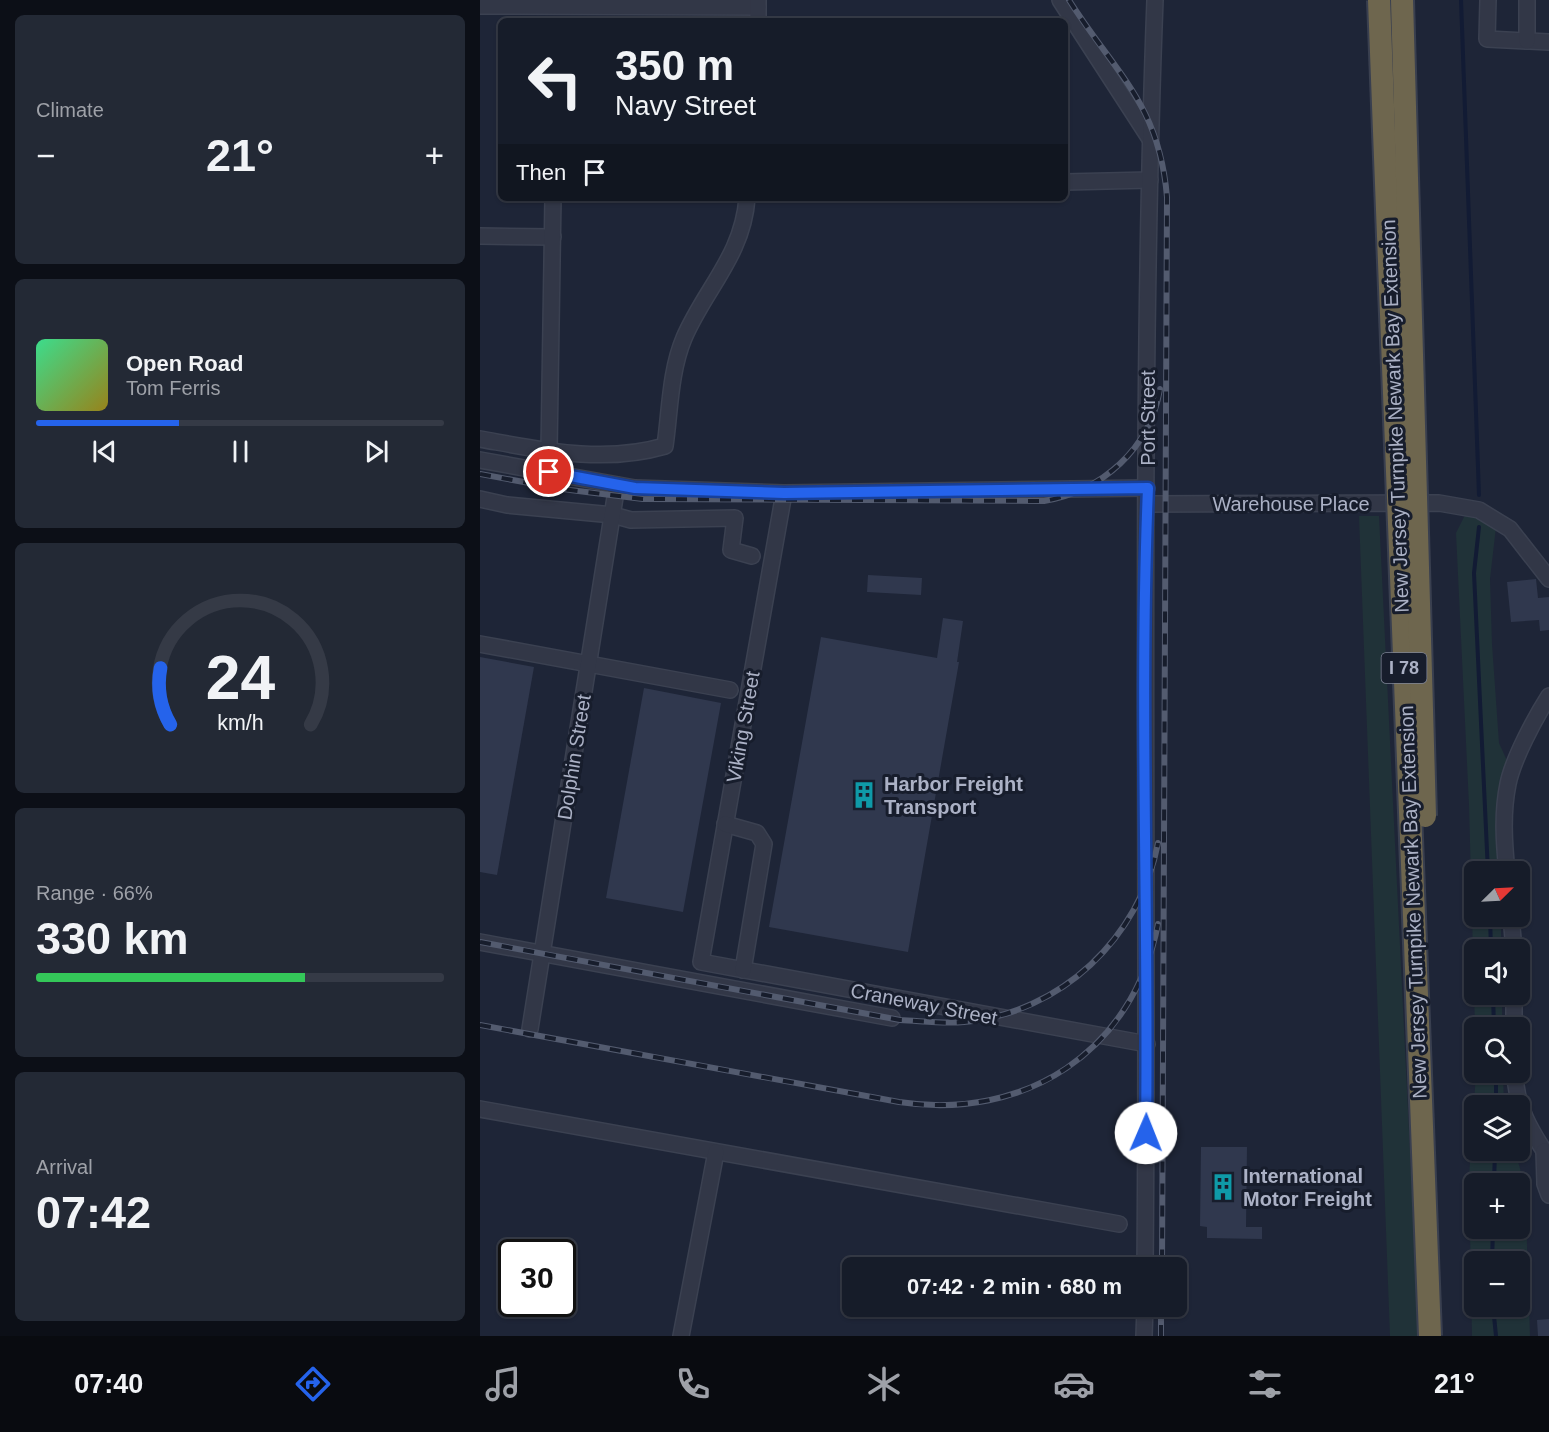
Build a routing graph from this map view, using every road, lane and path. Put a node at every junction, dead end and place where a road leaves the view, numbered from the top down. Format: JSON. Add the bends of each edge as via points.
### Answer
{"nodes":[{"id":1,"x":1060,"y":0,"type":"edge"},
{"id":2,"x":1155,"y":0,"type":"edge"},
{"id":3,"x":1379,"y":0,"type":"edge"},
{"id":4,"x":1402,"y":0,"type":"edge"},
{"id":5,"x":1488,"y":0,"type":"edge"},
{"id":6,"x":1527,"y":0,"type":"edge"},
{"id":7,"x":480,"y":6,"type":"edge"},
{"id":8,"x":758,"y":9,"type":"edge"},
{"id":9,"x":555,"y":14,"type":"edge"},
{"id":10,"x":689,"y":14,"type":"edge"},
{"id":11,"x":1527,"y":41,"type":"junction"},
{"id":12,"x":1549,"y":42,"type":"edge"},
{"id":13,"x":1150,"y":140,"type":"junction"},
{"id":14,"x":1150,"y":180,"type":"junction"},
{"id":15,"x":1068,"y":182,"type":"edge"},
{"id":16,"x":553,"y":201,"type":"edge"},
{"id":17,"x":747,"y":201,"type":"edge"},
{"id":18,"x":480,"y":236,"type":"edge"},
{"id":19,"x":553,"y":237,"type":"junction"},
{"id":20,"x":480,"y":439,"type":"edge"},
{"id":21,"x":549,"y":451,"type":"junction"},
{"id":22,"x":480,"y":460,"type":"edge"},
{"id":23,"x":617,"y":485,"type":"junction"},
{"id":24,"x":1148,"y":488,"type":"junction"},
{"id":25,"x":784,"y":493,"type":"junction"},
{"id":26,"x":480,"y":499,"type":"edge"},
{"id":27,"x":1147,"y":504,"type":"junction"},
{"id":28,"x":613,"y":515,"type":"junction"},
{"id":29,"x":752,"y":556,"type":"dead end"},
{"id":30,"x":1549,"y":579,"type":"edge"},
{"id":31,"x":480,"y":644,"type":"edge"},
{"id":32,"x":589,"y":664,"type":"junction"},
{"id":33,"x":730,"y":690,"type":"dead end"},
{"id":34,"x":1549,"y":696,"type":"edge"},
{"id":35,"x":725,"y":824,"type":"junction"},
{"id":36,"x":1506,"y":861,"type":"edge"},
{"id":37,"x":480,"y":942,"type":"edge"},
{"id":38,"x":543,"y":954,"type":"junction"},
{"id":39,"x":701,"y":962,"type":"joint"},
{"id":40,"x":743,"y":970,"type":"junction"},
{"id":41,"x":892,"y":1018,"type":"dead end"},
{"id":42,"x":530,"y":1029,"type":"dead end"},
{"id":43,"x":1147,"y":1044,"type":"junction"},
{"id":44,"x":1515,"y":1083,"type":"edge"},
{"id":45,"x":480,"y":1109,"type":"edge"},
{"id":46,"x":716,"y":1152,"type":"junction"},
{"id":47,"x":1547,"y":1155,"type":"edge"},
{"id":48,"x":1549,"y":1195,"type":"edge"},
{"id":49,"x":1119,"y":1224,"type":"dead end"},
{"id":50,"x":1145,"y":1257,"type":"edge"},
{"id":51,"x":1145,"y":1317,"type":"edge"},
{"id":52,"x":681,"y":1336,"type":"edge"},
{"id":53,"x":1144,"y":1336,"type":"edge"},
{"id":54,"x":1430,"y":1336,"type":"edge"},
{"id":55,"x":1444,"y":1336,"type":"edge"}],
"edges":[{"from":1,"to":13,"type":"street"},
{"from":2,"to":13,"type":"street","name":"Port Street"},
{"from":3,"to":54,"type":"highway","name":"New Jersey Turnpike Newark Bay Extension","number":"I 78","bridge":true},
{"from":4,"to":55,"type":"highway","name":"New Jersey Turnpike Newark Bay Extension","number":"I 78","bridge":true,"via":[[1433,1089]]},
{"from":5,"to":11,"type":"street","via":[[1487,39]]},
{"from":6,"to":11,"type":"street"},
{"from":7,"to":9,"type":"street"},
{"from":8,"to":10,"type":"street"},
{"from":9,"to":10,"type":"street"},
{"from":11,"to":12,"type":"street"},
{"from":13,"to":14,"type":"street","name":"Port Street"},
{"from":14,"to":15,"type":"street"},
{"from":14,"to":24,"type":"street","name":"Port Street"},
{"from":16,"to":19,"type":"street"},
{"from":17,"to":21,"type":"street","via":[[745,223],[733,250],[683,340],[664,446],[638,454],[573,455]]},
{"from":18,"to":19,"type":"street"},
{"from":19,"to":21,"type":"street"},
{"from":20,"to":21,"type":"street"},
{"from":22,"to":23,"type":"street"},
{"from":23,"to":25,"type":"street"},
{"from":23,"to":28,"type":"street","name":"Dolphin Street"},
{"from":24,"to":25,"type":"street"},
{"from":24,"to":27,"type":"street","name":"Port Street"},
{"from":25,"to":35,"type":"street","name":"Viking Street"},
{"from":26,"to":28,"type":"street"},
{"from":27,"to":30,"type":"street","name":"Warehouse Place","via":[[1439,503],[1479,510],[1510,529]]},
{"from":27,"to":43,"type":"street","name":"Port Street"},
{"from":28,"to":29,"type":"street","via":[[631,520],[735,518],[731,550]]},
{"from":28,"to":32,"type":"street","name":"Dolphin Street"},
{"from":31,"to":32,"type":"street"},
{"from":32,"to":33,"type":"street"},
{"from":32,"to":38,"type":"street","name":"Dolphin Street"},
{"from":34,"to":36,"type":"street","via":[[1535,718],[1508,783]]},
{"from":35,"to":39,"type":"street","name":"Viking Street"},
{"from":35,"to":40,"type":"street","via":[[757,833],[764,844]]},
{"from":37,"to":38,"type":"street","name":"Craneway Street"},
{"from":38,"to":41,"type":"street","name":"Craneway Street"},
{"from":38,"to":42,"type":"street","name":"Dolphin Street"},
{"from":39,"to":40,"type":"street","name":"Craneway Street"},
{"from":40,"to":43,"type":"street","name":"Craneway Street"},
{"from":43,"to":50,"type":"street","name":"Port Street"},
{"from":44,"to":47,"type":"street","via":[[1531,1134]]},
{"from":45,"to":46,"type":"street"},
{"from":46,"to":49,"type":"street"},
{"from":46,"to":52,"type":"street"},
{"from":47,"to":48,"type":"street","via":[[1545,1184]]},
{"from":51,"to":53,"type":"street"}]}
